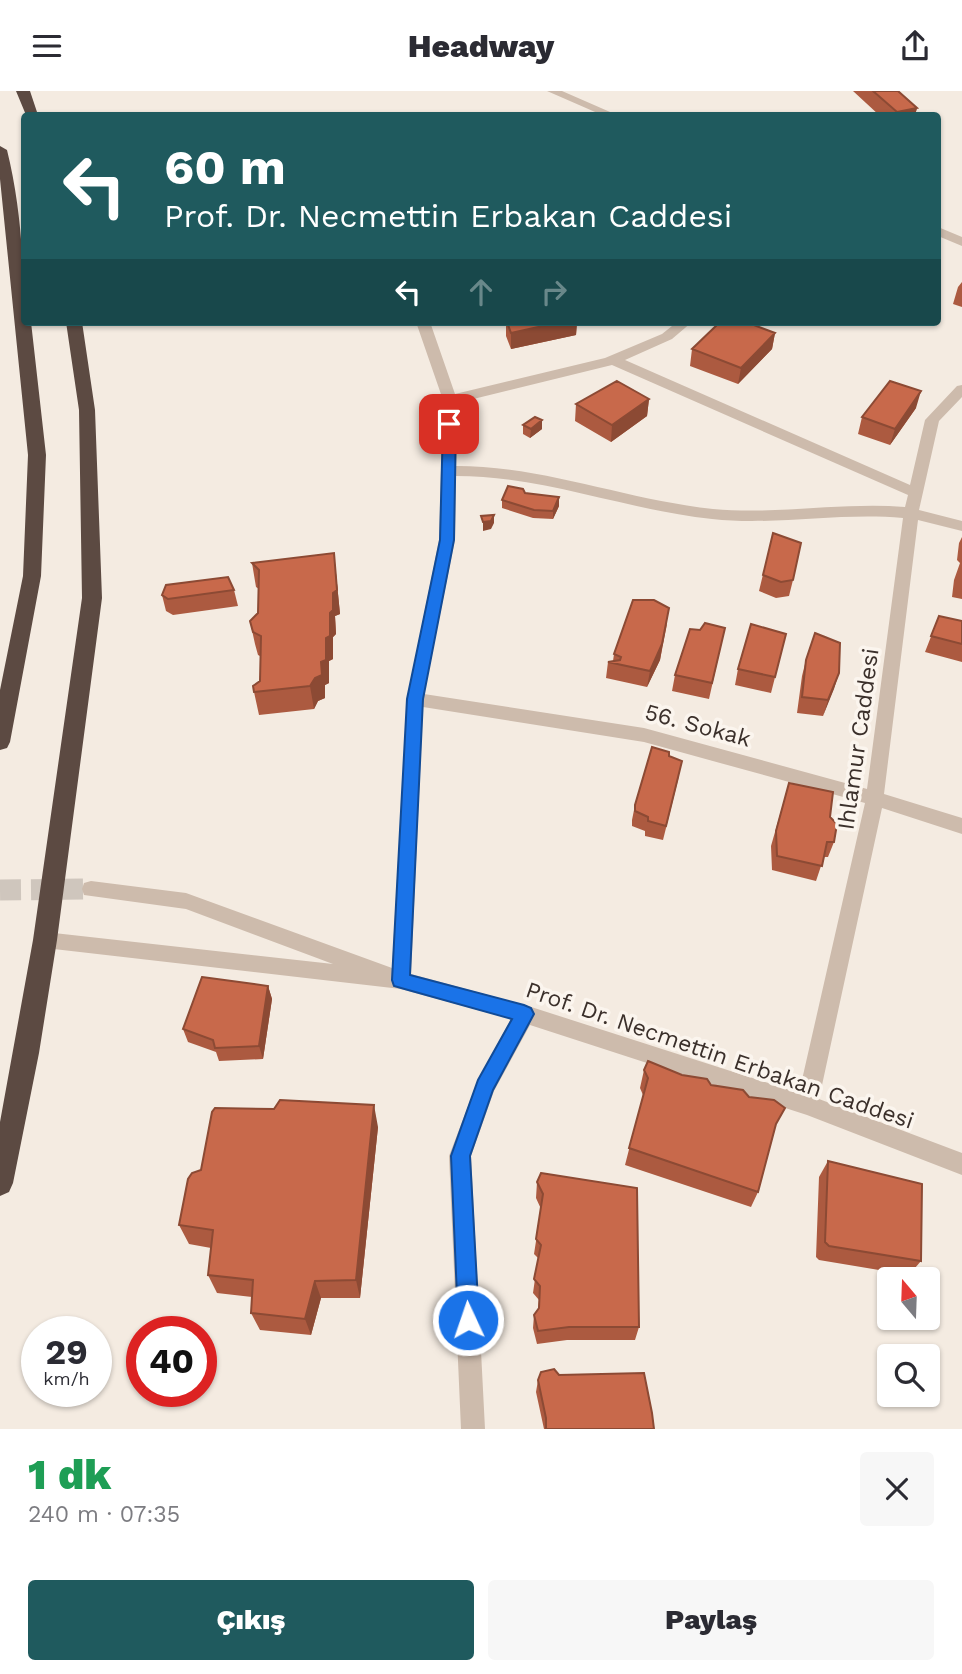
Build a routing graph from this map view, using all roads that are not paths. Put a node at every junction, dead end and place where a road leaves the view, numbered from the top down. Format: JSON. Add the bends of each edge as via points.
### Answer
{"nodes":[{"id":1,"x":23,"y":91,"type":"edge"},
{"id":2,"x":552,"y":91,"type":"edge"},
{"id":3,"x":31,"y":112,"type":"edge"},
{"id":4,"x":604,"y":112,"type":"edge"},
{"id":5,"x":0,"y":150,"type":"edge"},
{"id":6,"x":941,"y":232,"type":"edge"},
{"id":7,"x":962,"y":242,"type":"edge"},
{"id":8,"x":21,"y":302,"type":"edge"},
{"id":9,"x":24,"y":326,"type":"edge"},
{"id":10,"x":75,"y":326,"type":"edge"},
{"id":11,"x":425,"y":326,"type":"edge"},
{"id":12,"x":681,"y":326,"type":"edge"},
{"id":13,"x":613,"y":360,"type":"junction"},
{"id":14,"x":962,"y":389,"type":"edge"},
{"id":15,"x":450,"y":400,"type":"junction"},
{"id":16,"x":447,"y":471,"type":"junction"},
{"id":17,"x":916,"y":493,"type":"junction"},
{"id":18,"x":911,"y":513,"type":"junction"},
{"id":19,"x":962,"y":526,"type":"edge"},
{"id":20,"x":415,"y":699,"type":"junction"},
{"id":21,"x":0,"y":742,"type":"edge"},
{"id":22,"x":875,"y":799,"type":"junction"},
{"id":23,"x":962,"y":826,"type":"edge"},
{"id":24,"x":91,"y":889,"type":"tunnel mouth"},
{"id":25,"x":45,"y":940,"type":"junction"},
{"id":26,"x":401,"y":980,"type":"junction"},
{"id":27,"x":524,"y":1014,"type":"junction"},
{"id":28,"x":807,"y":1105,"type":"junction"},
{"id":29,"x":962,"y":1164,"type":"edge"},
{"id":30,"x":0,"y":1183,"type":"edge"},
{"id":31,"x":473,"y":1429,"type":"edge"}],
"edges":[{"from":1,"to":3,"type":"highway"},
{"from":2,"to":4,"type":"street"},
{"from":5,"to":8,"type":"highway","via":[[9,187]]},
{"from":6,"to":7,"type":"street"},
{"from":9,"to":21,"type":"highway","via":[[37,455],[32,576]]},
{"from":10,"to":25,"type":"highway","via":[[88,409],[92,598]]},
{"from":11,"to":15,"type":"street"},
{"from":12,"to":13,"type":"street","via":[[649,348]]},
{"from":13,"to":15,"type":"street"},
{"from":13,"to":17,"type":"street"},
{"from":14,"to":17,"type":"street","name":"Ihlamur Caddesi","via":[[932,421]]},
{"from":15,"to":16,"type":"street"},
{"from":16,"to":18,"type":"street","via":[[536,475],[711,514]]},
{"from":16,"to":20,"type":"street","via":[[447,540]]},
{"from":17,"to":18,"type":"street","name":"Ihlamur Caddesi"},
{"from":18,"to":19,"type":"street"},
{"from":18,"to":22,"type":"street","name":"Ihlamur Caddesi"},
{"from":20,"to":22,"type":"street","name":"56. Sokak","via":[[644,735]]},
{"from":20,"to":26,"type":"street"},
{"from":22,"to":23,"type":"street","name":"56. Sokak"},
{"from":22,"to":28,"type":"street","name":"Ihlamur Caddesi"},
{"from":24,"to":26,"type":"street","via":[[186,901]]},
{"from":25,"to":26,"type":"street","name":"Prof. Dr. Necmettin Erbakan Caddesi"},
{"from":25,"to":30,"type":"highway"},
{"from":26,"to":27,"type":"street","name":"Prof. Dr. Necmettin Erbakan Caddesi"},
{"from":27,"to":28,"type":"street","name":"Prof. Dr. Necmettin Erbakan Caddesi"},
{"from":27,"to":31,"type":"street","via":[[485,1087],[460,1156]]},
{"from":28,"to":29,"type":"street","name":"Prof. Dr. Necmettin Erbakan Caddesi"}]}
